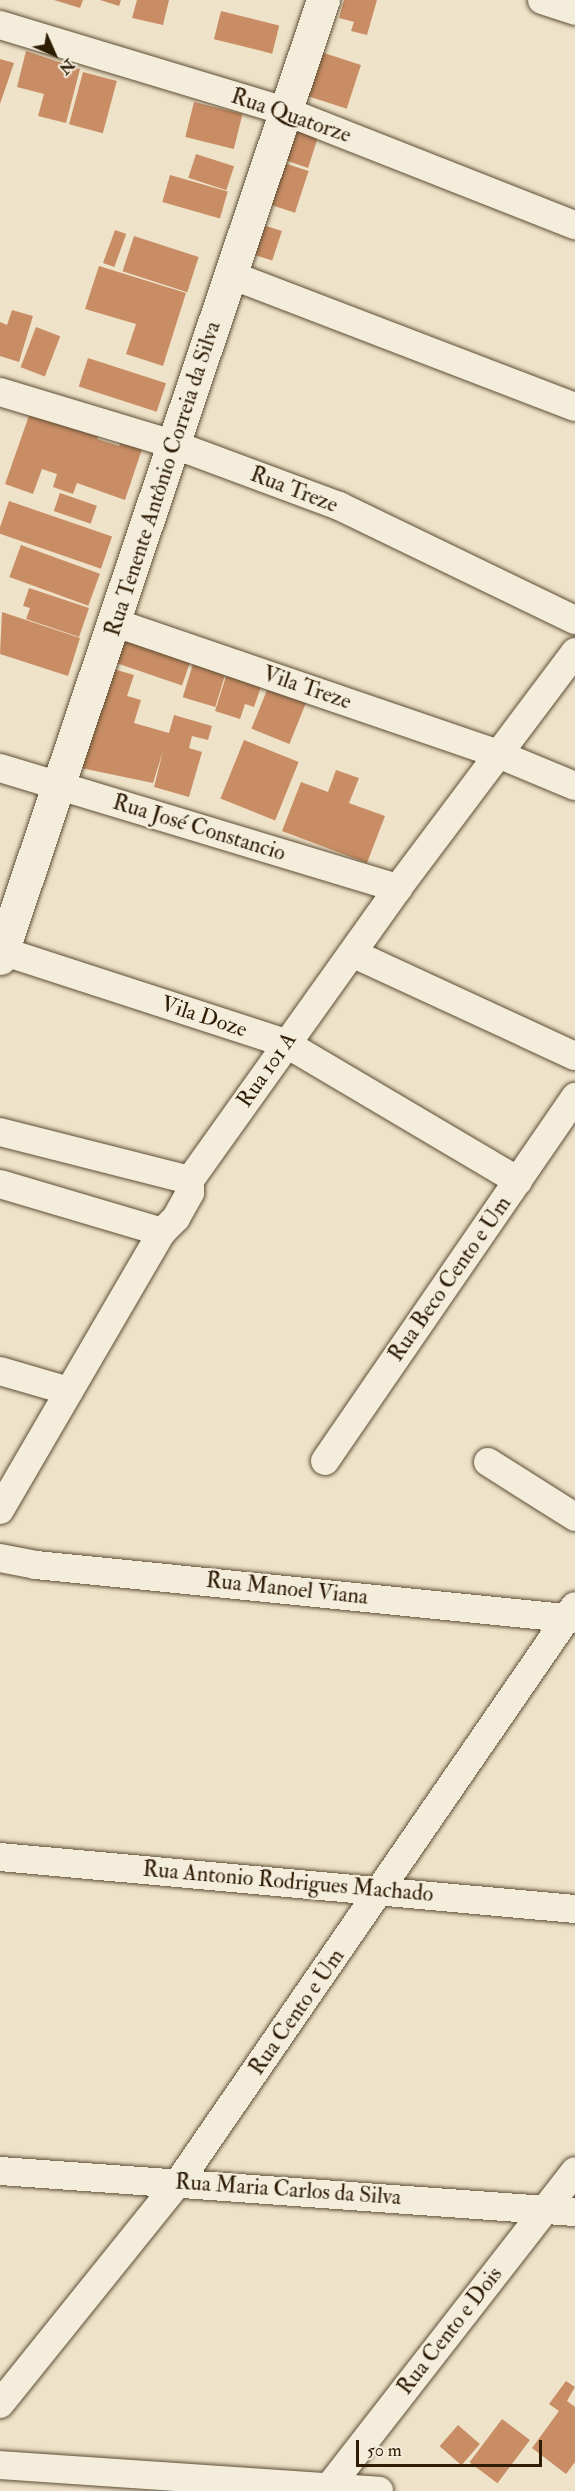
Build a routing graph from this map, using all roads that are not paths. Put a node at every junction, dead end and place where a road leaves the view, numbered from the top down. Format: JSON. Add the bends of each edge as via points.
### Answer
{"nodes":[{"id":1,"x":323,"y":0,"type":"edge"},
{"id":2,"x":542,"y":0,"type":"edge"},
{"id":3,"x":575,"y":11,"type":"edge"},
{"id":4,"x":0,"y":25,"type":"edge"},
{"id":5,"x":285,"y":111,"type":"junction"},
{"id":6,"x":575,"y":225,"type":"edge"},
{"id":7,"x":231,"y":275,"type":"junction"},
{"id":8,"x":0,"y":392,"type":"edge"},
{"id":9,"x":575,"y":407,"type":"edge"},
{"id":10,"x":175,"y":445,"type":"junction"},
{"id":11,"x":575,"y":620,"type":"edge"},
{"id":12,"x":116,"y":623,"type":"junction"},
{"id":13,"x":575,"y":652,"type":"edge"},
{"id":14,"x":498,"y":754,"type":"junction"},
{"id":15,"x":0,"y":768,"type":"edge"},
{"id":16,"x":59,"y":786,"type":"junction"},
{"id":17,"x":575,"y":786,"type":"edge"},
{"id":18,"x":398,"y":888,"type":"junction"},
{"id":19,"x":1,"y":954,"type":"edge"},
{"id":20,"x":354,"y":954,"type":"junction"},
{"id":21,"x":285,"y":1043,"type":"junction"},
{"id":22,"x":575,"y":1056,"type":"edge"},
{"id":23,"x":575,"y":1096,"type":"edge"},
{"id":24,"x":0,"y":1132,"type":"edge"},
{"id":25,"x":190,"y":1180,"type":"junction"},
{"id":26,"x":518,"y":1180,"type":"junction"},
{"id":27,"x":0,"y":1184,"type":"edge"},
{"id":28,"x":162,"y":1232,"type":"junction"},
{"id":29,"x":0,"y":1371,"type":"edge"},
{"id":30,"x":69,"y":1391,"type":"junction"},
{"id":31,"x":325,"y":1461,"type":"dead end"},
{"id":32,"x":488,"y":1462,"type":"dead end"},
{"id":33,"x":0,"y":1510,"type":"edge"},
{"id":34,"x":575,"y":1517,"type":"edge"},
{"id":35,"x":0,"y":1558,"type":"edge"},
{"id":36,"x":572,"y":1614,"type":"edge"},
{"id":37,"x":0,"y":1857,"type":"edge"},
{"id":38,"x":382,"y":1890,"type":"junction"},
{"id":39,"x":575,"y":1909,"type":"edge"},
{"id":40,"x":575,"y":2170,"type":"edge"},
{"id":41,"x":0,"y":2171,"type":"edge"},
{"id":42,"x":178,"y":2183,"type":"junction"},
{"id":43,"x":546,"y":2209,"type":"junction"},
{"id":44,"x":575,"y":2212,"type":"edge"},
{"id":45,"x":0,"y":2404,"type":"edge"},
{"id":46,"x":0,"y":2465,"type":"edge"},
{"id":47,"x":328,"y":2488,"type":"edge"},
{"id":48,"x":379,"y":2491,"type":"edge"}],
"edges":[{"from":1,"to":5,"type":"main road","name":"Rua Tenente Antônio Correia da Silva"},
{"from":2,"to":3,"type":"street"},
{"from":4,"to":5,"type":"street","name":"Rua Quatorze"},
{"from":5,"to":6,"type":"street","name":"Rua Quatorze"},
{"from":5,"to":7,"type":"main road","name":"Rua Tenente Antônio Correia da Silva"},
{"from":7,"to":9,"type":"street"},
{"from":7,"to":10,"type":"main road","name":"Rua Tenente Antônio Correia da Silva"},
{"from":8,"to":10,"type":"street","name":"Rua Treze"},
{"from":10,"to":11,"type":"street","name":"Rua Treze","via":[[339,506]]},
{"from":10,"to":12,"type":"main road","name":"Rua Tenente Antônio Correia da Silva"},
{"from":12,"to":14,"type":"street","name":"Vila Treze"},
{"from":12,"to":16,"type":"main road","name":"Rua Tenente Antônio Correia da Silva"},
{"from":13,"to":14,"type":"street","name":"Rua 101 A"},
{"from":14,"to":17,"type":"street","name":"Vila Treze"},
{"from":14,"to":18,"type":"street","name":"Rua 101 A"},
{"from":15,"to":16,"type":"street","name":"Rua José Constancio"},
{"from":16,"to":18,"type":"street","name":"Rua José Constancio"},
{"from":16,"to":19,"type":"main road","name":"Rua Tenente Antônio Correia da Silva"},
{"from":18,"to":20,"type":"street","name":"Rua 101 A"},
{"from":19,"to":21,"type":"street","name":"Vila Doze"},
{"from":20,"to":21,"type":"street","name":"Rua 101 A"},
{"from":20,"to":22,"type":"street"},
{"from":21,"to":25,"type":"street","name":"Rua 101 A"},
{"from":21,"to":26,"type":"street","name":"Vila Doze"},
{"from":23,"to":26,"type":"street","name":"Rua Beco Cento e Um"},
{"from":24,"to":25,"type":"street"},
{"from":25,"to":28,"type":"street","name":"Rua 101 A","via":[[190,1193],[176,1218]]},
{"from":26,"to":31,"type":"street","name":"Rua Beco Cento e Um"},
{"from":27,"to":28,"type":"street"},
{"from":28,"to":30,"type":"street","name":"Rua 101 A"},
{"from":29,"to":30,"type":"street"},
{"from":30,"to":33,"type":"street","name":"Rua 101 A"},
{"from":32,"to":34,"type":"street"},
{"from":35,"to":36,"type":"street","name":"Rua Manoel Viana","via":[[36,1565]]},
{"from":36,"to":38,"type":"street","name":"Rua Cento e Um"},
{"from":37,"to":38,"type":"street","name":"Rua Antonio Rodrigues Machado"},
{"from":38,"to":39,"type":"street","name":"Rua Antonio Rodrigues Machado"},
{"from":38,"to":42,"type":"street","name":"Rua Cento e Um"},
{"from":40,"to":43,"type":"street","name":"Rua Cento e Dois"},
{"from":41,"to":42,"type":"street","name":"Rua Maria Carlos da Silva"},
{"from":42,"to":43,"type":"street","name":"Rua Maria Carlos da Silva"},
{"from":42,"to":45,"type":"street","name":"Rua Cento e Um"},
{"from":43,"to":44,"type":"street","name":"Rua Maria Carlos da Silva"},
{"from":43,"to":47,"type":"street","name":"Rua Cento e Dois"},
{"from":46,"to":47,"type":"street"},
{"from":47,"to":48,"type":"street"}]}
